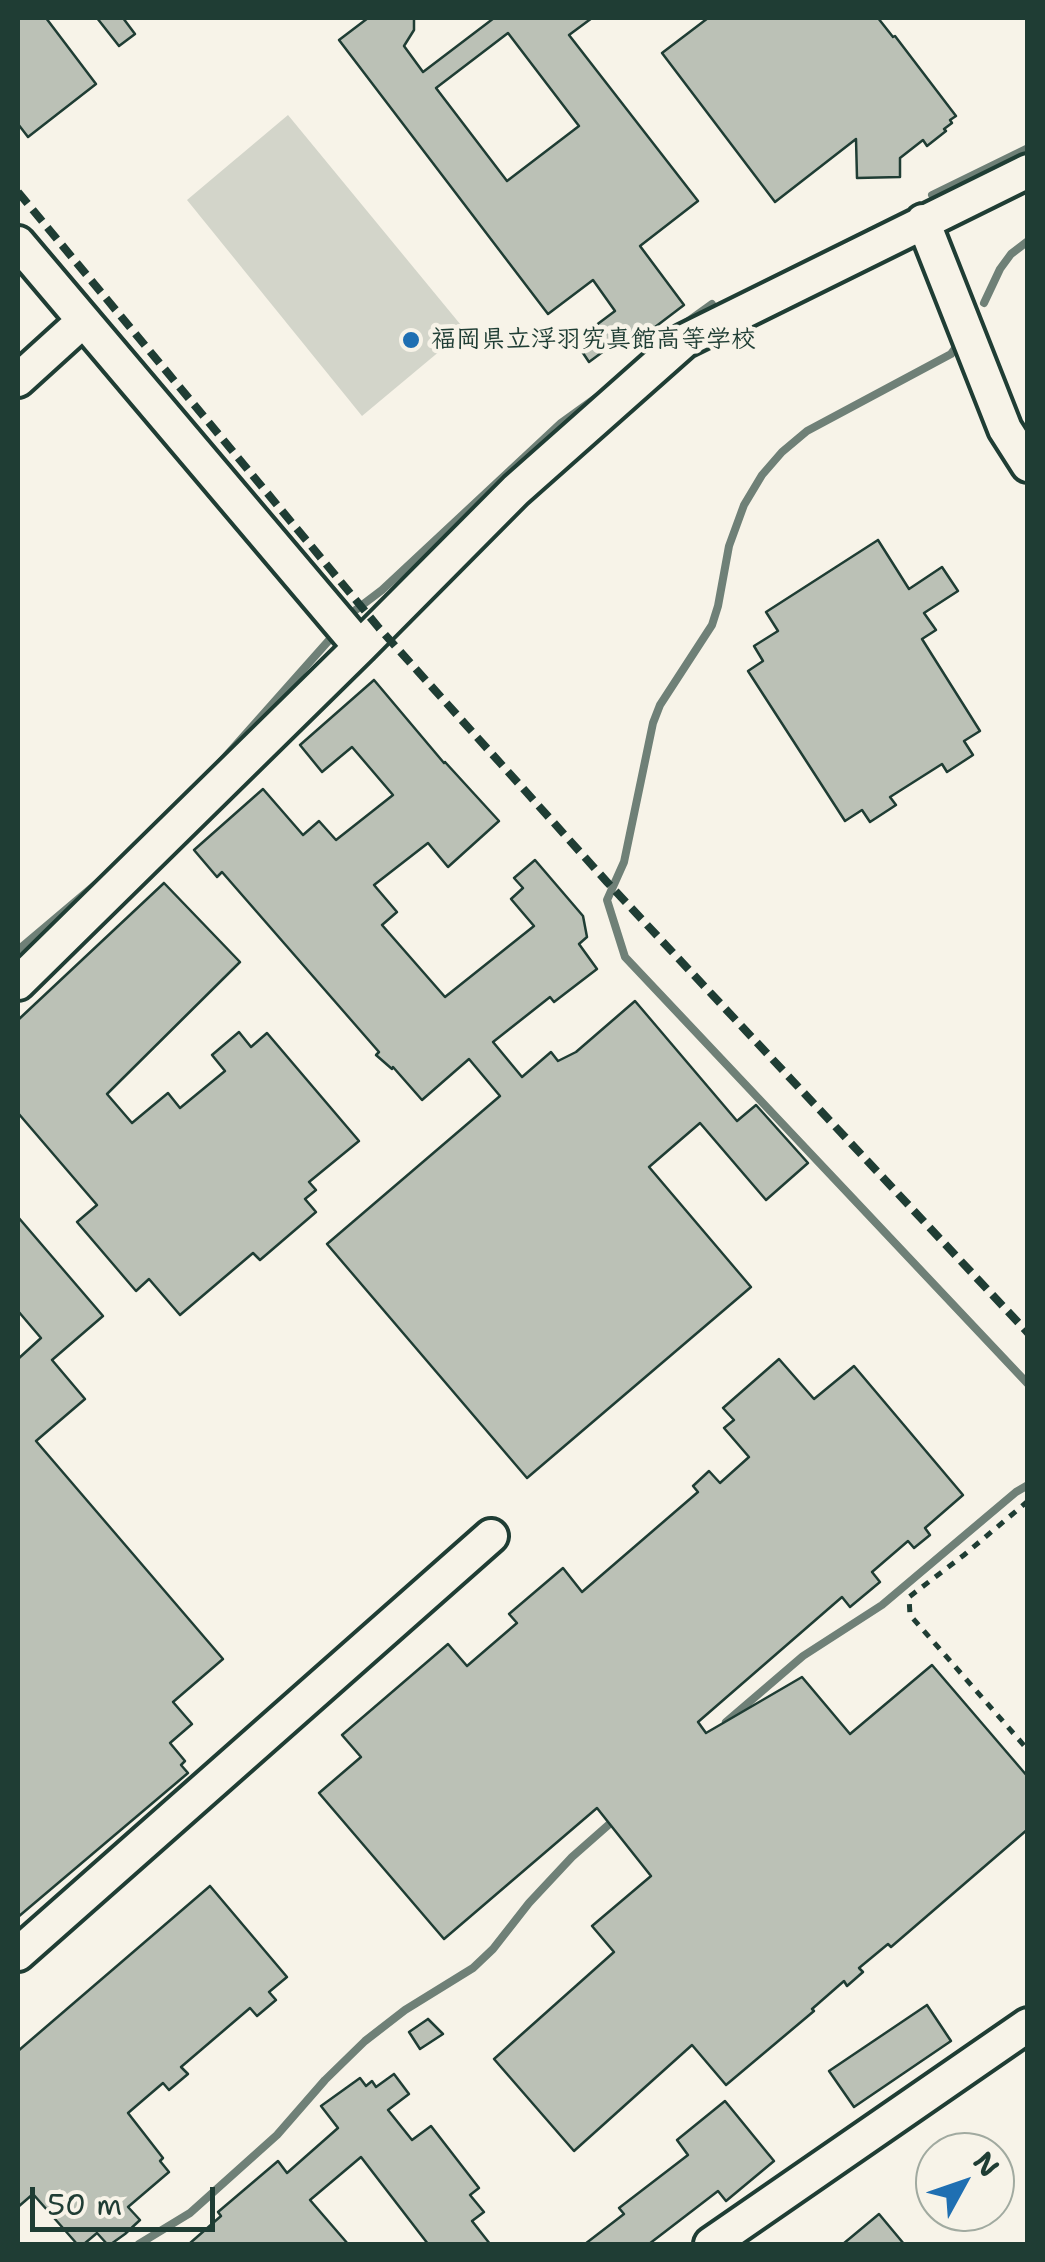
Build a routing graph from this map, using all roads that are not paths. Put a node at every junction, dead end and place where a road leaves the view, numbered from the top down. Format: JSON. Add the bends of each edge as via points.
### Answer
{"nodes":[{"id":1,"x":1028,"y":170,"type":"edge"},
{"id":2,"x":922,"y":221,"type":"junction"},
{"id":3,"x":18,"y":243,"type":"edge"},
{"id":4,"x":82,"y":321,"type":"junction"},
{"id":5,"x":18,"y":380,"type":"edge"},
{"id":6,"x":1028,"y":465,"type":"edge"},
{"id":7,"x":360,"y":647,"type":"junction"},
{"id":8,"x":18,"y":983,"type":"edge"},
{"id":9,"x":491,"y":1536,"type":"dead end"},
{"id":10,"x":18,"y":1954,"type":"edge"},
{"id":11,"x":1028,"y":2025,"type":"edge"},
{"id":12,"x":711,"y":2244,"type":"edge"}],
"edges":[{"from":1,"to":2,"type":"street"},
{"from":2,"to":6,"type":"street","via":[[1005,429]]},
{"from":2,"to":7,"type":"street","via":[[684,341],[516,490]]},
{"from":3,"to":4,"type":"street"},
{"from":4,"to":5,"type":"street"},
{"from":4,"to":7,"type":"street"},
{"from":7,"to":8,"type":"street"},
{"from":9,"to":10,"type":"street"},
{"from":11,"to":12,"type":"street"}]}
